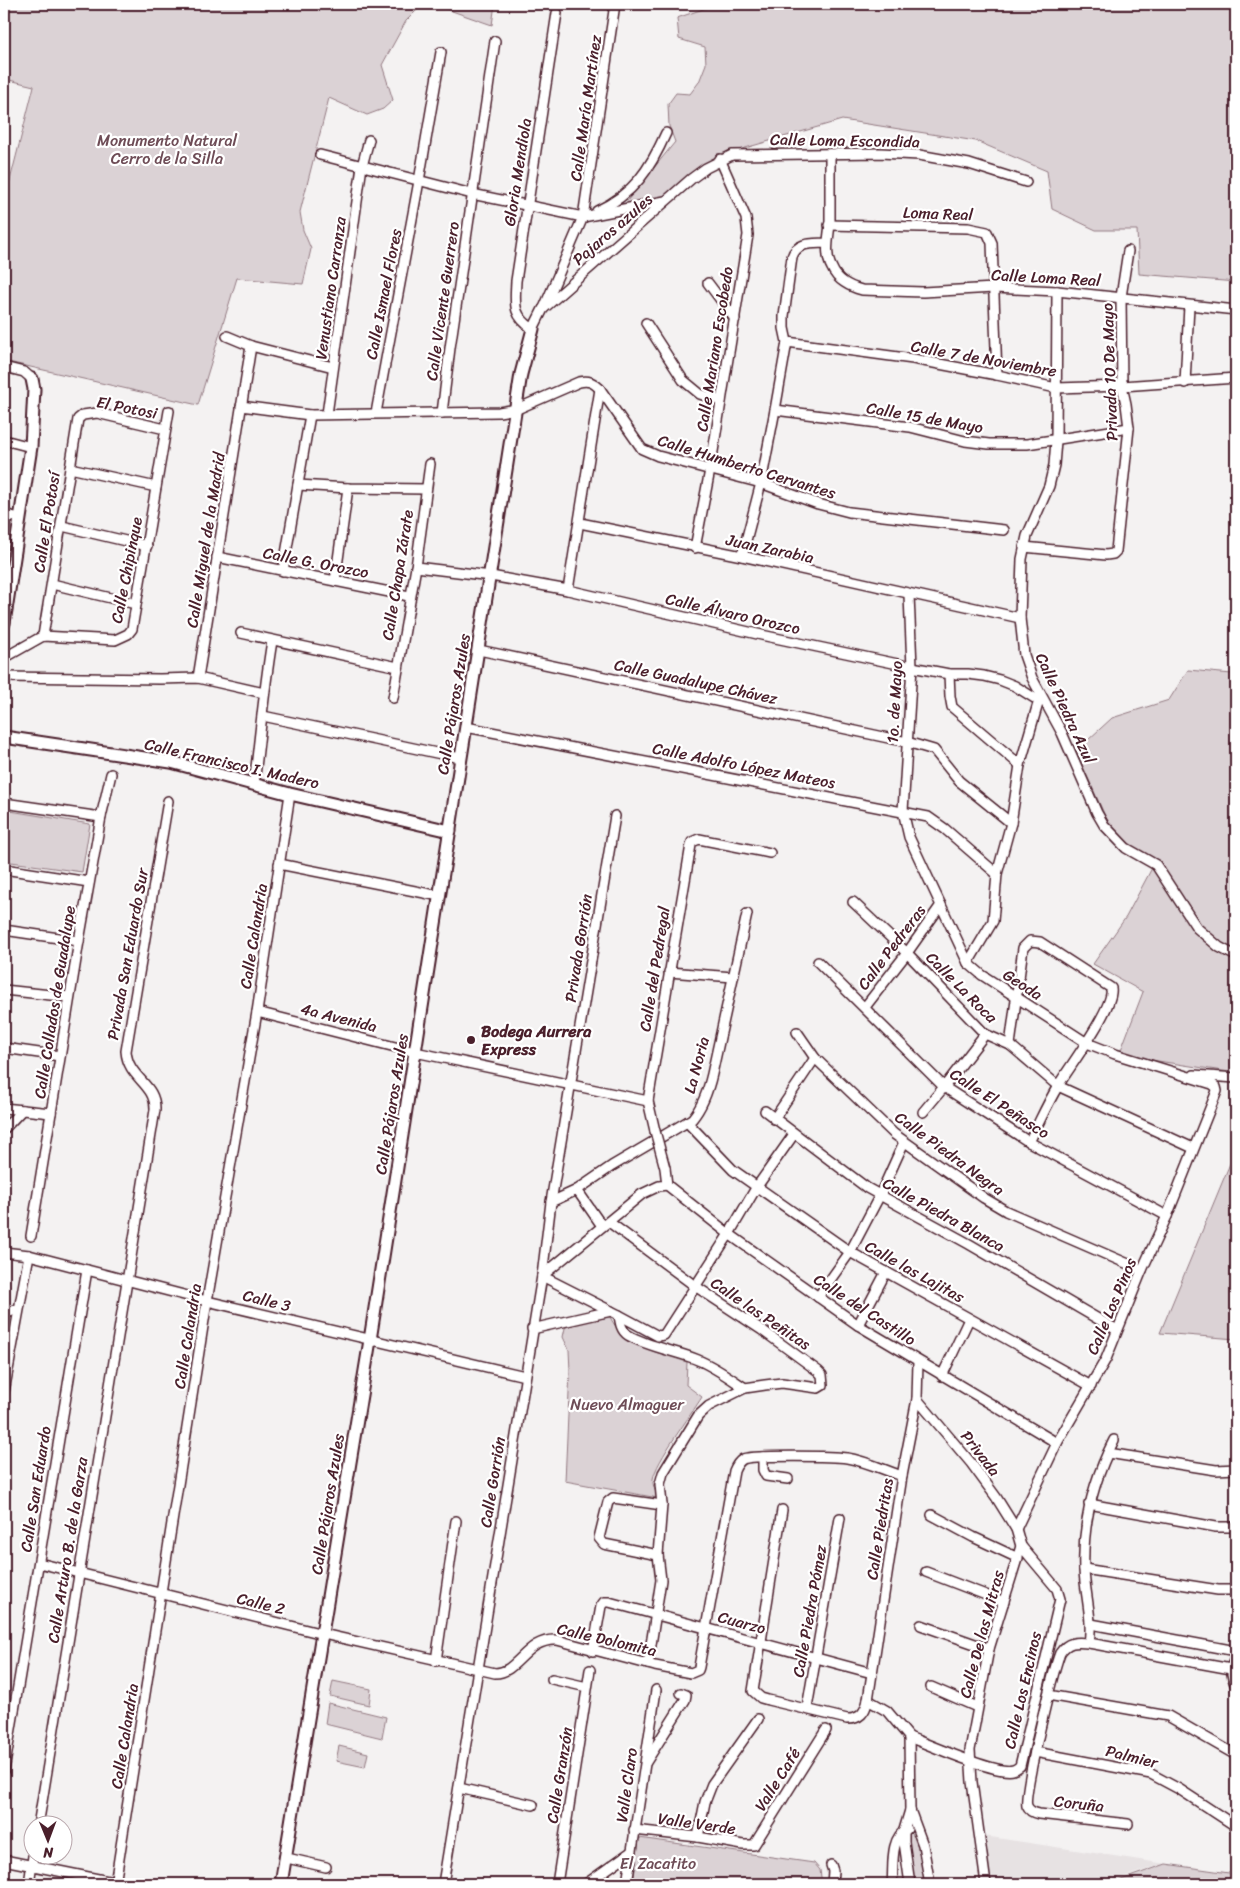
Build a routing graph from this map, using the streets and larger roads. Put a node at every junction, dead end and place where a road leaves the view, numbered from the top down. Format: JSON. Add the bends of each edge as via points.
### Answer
{"nodes":[{"id":1,"x":615,"y":4,"type":"edge"},
{"id":2,"x":556,"y":13,"type":"dead end"},
{"id":3,"x":496,"y":41,"type":"dead end"},
{"id":4,"x":440,"y":52,"type":"dead end"},
{"id":5,"x":666,"y":133,"type":"dead end"},
{"id":6,"x":369,"y":140,"type":"dead end"},
{"id":7,"x":830,"y":154,"type":"junction"},
{"id":8,"x":320,"y":155,"type":"dead end"},
{"id":9,"x":720,"y":159,"type":"junction"},
{"id":10,"x":362,"y":166,"type":"junction"},
{"id":11,"x":419,"y":181,"type":"junction"},
{"id":12,"x":1026,"y":182,"type":"dead end"},
{"id":13,"x":472,"y":194,"type":"junction"},
{"id":14,"x":665,"y":201,"type":"junction"},
{"id":15,"x":527,"y":207,"type":"junction"},
{"id":16,"x":586,"y":217,"type":"junction"},
{"id":17,"x":830,"y":225,"type":"junction"},
{"id":18,"x":827,"y":243,"type":"junction"},
{"id":19,"x":1128,"y":251,"type":"dead end"},
{"id":20,"x":708,"y":283,"type":"dead end"},
{"id":21,"x":994,"y":288,"type":"junction"},
{"id":22,"x":1057,"y":291,"type":"junction"},
{"id":23,"x":1121,"y":297,"type":"junction"},
{"id":24,"x":1189,"y":306,"type":"junction"},
{"id":25,"x":543,"y":309,"type":"junction"},
{"id":26,"x":1236,"y":310,"type":"edge"},
{"id":27,"x":735,"y":319,"type":"junction"},
{"id":28,"x":646,"y":324,"type":"dead end"},
{"id":29,"x":533,"y":329,"type":"junction"},
{"id":30,"x":227,"y":336,"type":"dead end"},
{"id":31,"x":786,"y":342,"type":"junction"},
{"id":32,"x":252,"y":346,"type":"junction"},
{"id":33,"x":4,"y":367,"type":"edge"},
{"id":34,"x":333,"y":368,"type":"junction"},
{"id":35,"x":997,"y":375,"type":"junction"},
{"id":36,"x":1236,"y":378,"type":"edge"},
{"id":37,"x":32,"y":379,"type":"joint"},
{"id":38,"x":1185,"y":383,"type":"junction"},
{"id":39,"x":1122,"y":386,"type":"junction"},
{"id":40,"x":1056,"y":388,"type":"junction"},
{"id":41,"x":600,"y":389,"type":"junction"},
{"id":42,"x":720,"y":401,"type":"junction"},
{"id":43,"x":241,"y":406,"type":"junction"},
{"id":44,"x":517,"y":409,"type":"junction"},
{"id":45,"x":775,"y":410,"type":"junction"},
{"id":46,"x":169,"y":411,"type":"dead end"},
{"id":47,"x":376,"y":413,"type":"junction"},
{"id":48,"x":442,"y":413,"type":"junction"},
{"id":49,"x":327,"y":414,"type":"junction"},
{"id":50,"x":83,"y":415,"type":"joint"},
{"id":51,"x":310,"y":415,"type":"junction"},
{"id":52,"x":1129,"y":428,"type":"junction"},
{"id":53,"x":165,"y":429,"type":"junction"},
{"id":54,"x":4,"y":440,"type":"edge"},
{"id":55,"x":1056,"y":440,"type":"junction"},
{"id":56,"x":31,"y":447,"type":"junction"},
{"id":57,"x":430,"y":464,"type":"dead end"},
{"id":58,"x":70,"y":468,"type":"junction"},
{"id":59,"x":710,"y":470,"type":"junction"},
{"id":60,"x":761,"y":483,"type":"junction"},
{"id":61,"x":298,"y":485,"type":"junction"},
{"id":62,"x":156,"y":488,"type":"junction"},
{"id":63,"x":348,"y":488,"type":"junction"},
{"id":64,"x":426,"y":489,"type":"junction"},
{"id":65,"x":4,"y":514,"type":"edge"},
{"id":66,"x":19,"y":518,"type":"junction"},
{"id":67,"x":580,"y":523,"type":"junction"},
{"id":68,"x":62,"y":526,"type":"junction"},
{"id":69,"x":1004,"y":530,"type":"dead end"},
{"id":70,"x":147,"y":546,"type":"junction"},
{"id":71,"x":1024,"y":547,"type":"junction"},
{"id":72,"x":695,"y":548,"type":"junction"},
{"id":73,"x":742,"y":556,"type":"junction"},
{"id":74,"x":217,"y":557,"type":"junction"},
{"id":75,"x":416,"y":567,"type":"junction"},
{"id":76,"x":283,"y":572,"type":"junction"},
{"id":77,"x":491,"y":576,"type":"junction"},
{"id":78,"x":335,"y":581,"type":"junction"},
{"id":79,"x":52,"y":584,"type":"junction"},
{"id":80,"x":7,"y":590,"type":"edge"},
{"id":81,"x":568,"y":590,"type":"junction"},
{"id":82,"x":909,"y":594,"type":"junction"},
{"id":83,"x":409,"y":596,"type":"junction"},
{"id":84,"x":136,"y":604,"type":"junction"},
{"id":85,"x":1020,"y":618,"type":"junction"},
{"id":86,"x":4,"y":623,"type":"edge"},
{"id":87,"x":242,"y":633,"type":"dead end"},
{"id":88,"x":43,"y":636,"type":"junction"},
{"id":89,"x":272,"y":641,"type":"junction"},
{"id":90,"x":479,"y":650,"type":"junction"},
{"id":91,"x":4,"y":658,"type":"edge"},
{"id":92,"x":398,"y":667,"type":"junction"},
{"id":93,"x":912,"y":667,"type":"junction"},
{"id":94,"x":949,"y":674,"type":"junction"},
{"id":95,"x":4,"y":677,"type":"edge"},
{"id":96,"x":198,"y":678,"type":"junction"},
{"id":97,"x":264,"y":693,"type":"junction"},
{"id":98,"x":1040,"y":696,"type":"junction"},
{"id":99,"x":393,"y":698,"type":"dead end"},
{"id":100,"x":263,"y":716,"type":"junction"},
{"id":101,"x":466,"y":727,"type":"junction"},
{"id":102,"x":4,"y":737,"type":"edge"},
{"id":103,"x":907,"y":742,"type":"junction"},
{"id":104,"x":460,"y":758,"type":"junction"},
{"id":105,"x":1020,"y":765,"type":"junction"},
{"id":106,"x":111,"y":774,"type":"dead end"},
{"id":107,"x":254,"y":784,"type":"junction"},
{"id":108,"x":290,"y":794,"type":"junction"},
{"id":109,"x":168,"y":801,"type":"dead end"},
{"id":110,"x":4,"y":803,"type":"edge"},
{"id":111,"x":903,"y":811,"type":"junction"},
{"id":112,"x":615,"y":816,"type":"dead end"},
{"id":113,"x":100,"y":817,"type":"junction"},
{"id":114,"x":1011,"y":822,"type":"junction"},
{"id":115,"x":450,"y":831,"type":"junction"},
{"id":116,"x":770,"y":852,"type":"dead end"},
{"id":117,"x":279,"y":864,"type":"junction"},
{"id":118,"x":4,"y":869,"type":"edge"},
{"id":119,"x":997,"y":874,"type":"junction"},
{"id":120,"x":89,"y":882,"type":"junction"},
{"id":121,"x":440,"y":896,"type":"junction"},
{"id":122,"x":853,"y":902,"type":"dead end"},
{"id":123,"x":941,"y":905,"type":"junction"},
{"id":124,"x":747,"y":914,"type":"dead end"},
{"id":125,"x":4,"y":930,"type":"edge"},
{"id":126,"x":79,"y":941,"type":"junction"},
{"id":127,"x":907,"y":954,"type":"junction"},
{"id":128,"x":1236,"y":956,"type":"edge"},
{"id":129,"x":818,"y":962,"type":"dead end"},
{"id":130,"x":968,"y":963,"type":"junction"},
{"id":131,"x":668,"y":972,"type":"junction"},
{"id":132,"x":733,"y":977,"type":"junction"},
{"id":133,"x":4,"y":990,"type":"edge"},
{"id":134,"x":69,"y":997,"type":"junction"},
{"id":135,"x":1018,"y":999,"type":"junction"},
{"id":136,"x":865,"y":1007,"type":"junction"},
{"id":137,"x":257,"y":1012,"type":"junction"},
{"id":138,"x":797,"y":1032,"type":"dead end"},
{"id":139,"x":985,"y":1034,"type":"junction"},
{"id":140,"x":1087,"y":1043,"type":"junction"},
{"id":141,"x":1010,"y":1045,"type":"junction"},
{"id":142,"x":4,"y":1048,"type":"edge"},
{"id":143,"x":415,"y":1052,"type":"junction"},
{"id":144,"x":60,"y":1056,"type":"junction"},
{"id":145,"x":815,"y":1058,"type":"junction"},
{"id":146,"x":1181,"y":1075,"type":"junction"},
{"id":147,"x":1236,"y":1078,"type":"edge"},
{"id":148,"x":570,"y":1085,"type":"junction"},
{"id":149,"x":1058,"y":1086,"type":"junction"},
{"id":150,"x":1216,"y":1087,"type":"joint"},
{"id":151,"x":944,"y":1088,"type":"junction"},
{"id":152,"x":648,"y":1101,"type":"junction"},
{"id":153,"x":4,"y":1108,"type":"edge"},
{"id":154,"x":22,"y":1110,"type":"junction"},
{"id":155,"x":765,"y":1111,"type":"dead end"},
{"id":156,"x":923,"y":1112,"type":"dead end"},
{"id":157,"x":51,"y":1113,"type":"junction"},
{"id":158,"x":774,"y":1119,"type":"junction"},
{"id":159,"x":687,"y":1122,"type":"junction"},
{"id":160,"x":4,"y":1129,"type":"edge"},
{"id":161,"x":794,"y":1134,"type":"junction"},
{"id":162,"x":904,"y":1142,"type":"junction"},
{"id":163,"x":1029,"y":1142,"type":"junction"},
{"id":164,"x":1193,"y":1148,"type":"junction"},
{"id":165,"x":667,"y":1185,"type":"junction"},
{"id":166,"x":756,"y":1188,"type":"junction"},
{"id":167,"x":577,"y":1190,"type":"junction"},
{"id":168,"x":880,"y":1195,"type":"junction"},
{"id":169,"x":551,"y":1202,"type":"junction"},
{"id":170,"x":1167,"y":1216,"type":"junction"},
{"id":171,"x":606,"y":1224,"type":"junction"},
{"id":172,"x":729,"y":1234,"type":"junction"},
{"id":173,"x":31,"y":1236,"type":"dead end"},
{"id":174,"x":4,"y":1252,"type":"edge"},
{"id":175,"x":850,"y":1252,"type":"junction"},
{"id":176,"x":28,"y":1255,"type":"junction"},
{"id":177,"x":87,"y":1270,"type":"junction"},
{"id":178,"x":1142,"y":1270,"type":"junction"},
{"id":179,"x":886,"y":1272,"type":"junction"},
{"id":180,"x":542,"y":1276,"type":"junction"},
{"id":181,"x":127,"y":1280,"type":"junction"},
{"id":182,"x":695,"y":1286,"type":"junction"},
{"id":183,"x":818,"y":1297,"type":"junction"},
{"id":184,"x":207,"y":1301,"type":"junction"},
{"id":185,"x":18,"y":1309,"type":"junction"},
{"id":186,"x":615,"y":1313,"type":"junction"},
{"id":187,"x":4,"y":1314,"type":"edge"},
{"id":188,"x":970,"y":1319,"type":"junction"},
{"id":189,"x":858,"y":1326,"type":"junction"},
{"id":190,"x":532,"y":1328,"type":"junction"},
{"id":191,"x":1117,"y":1330,"type":"junction"},
{"id":192,"x":370,"y":1340,"type":"junction"},
{"id":193,"x":918,"y":1362,"type":"junction"},
{"id":194,"x":524,"y":1376,"type":"junction"},
{"id":195,"x":942,"y":1376,"type":"junction"},
{"id":196,"x":5,"y":1380,"type":"edge"},
{"id":197,"x":1090,"y":1386,"type":"junction"},
{"id":198,"x":745,"y":1388,"type":"junction"},
{"id":199,"x":4,"y":1392,"type":"edge"},
{"id":200,"x":917,"y":1399,"type":"junction"},
{"id":201,"x":931,"y":1415,"type":"junction"},
{"id":202,"x":914,"y":1417,"type":"junction"},
{"id":203,"x":1114,"y":1440,"type":"dead end"},
{"id":204,"x":1057,"y":1443,"type":"junction"},
{"id":205,"x":1108,"y":1453,"type":"junction"},
{"id":206,"x":763,"y":1457,"type":"junction"},
{"id":207,"x":1236,"y":1469,"type":"edge"},
{"id":208,"x":902,"y":1476,"type":"junction"},
{"id":209,"x":788,"y":1479,"type":"dead end"},
{"id":210,"x":1089,"y":1504,"type":"junction"},
{"id":211,"x":662,"y":1505,"type":"junction"},
{"id":212,"x":782,"y":1510,"type":"dead end"},
{"id":213,"x":932,"y":1515,"type":"dead end"},
{"id":214,"x":840,"y":1518,"type":"dead end"},
{"id":215,"x":456,"y":1521,"type":"dead end"},
{"id":216,"x":1236,"y":1527,"type":"edge"},
{"id":217,"x":1016,"y":1529,"type":"junction"},
{"id":218,"x":1021,"y":1546,"type":"junction"},
{"id":219,"x":658,"y":1556,"type":"junction"},
{"id":220,"x":1018,"y":1558,"type":"junction"},
{"id":221,"x":38,"y":1563,"type":"junction"},
{"id":222,"x":1084,"y":1569,"type":"junction"},
{"id":223,"x":926,"y":1572,"type":"dead end"},
{"id":224,"x":79,"y":1573,"type":"junction"},
{"id":225,"x":1236,"y":1590,"type":"edge"},
{"id":226,"x":162,"y":1594,"type":"junction"},
{"id":227,"x":1004,"y":1602,"type":"junction"},
{"id":228,"x":657,"y":1614,"type":"junction"},
{"id":229,"x":1091,"y":1624,"type":"junction"},
{"id":230,"x":921,"y":1625,"type":"dead end"},
{"id":231,"x":707,"y":1628,"type":"junction"},
{"id":232,"x":323,"y":1634,"type":"junction"},
{"id":233,"x":760,"y":1642,"type":"junction"},
{"id":234,"x":1089,"y":1643,"type":"junction"},
{"id":235,"x":989,"y":1649,"type":"junction"},
{"id":236,"x":593,"y":1651,"type":"junction"},
{"id":237,"x":1236,"y":1651,"type":"edge"},
{"id":238,"x":1236,"y":1657,"type":"edge"},
{"id":239,"x":816,"y":1658,"type":"junction"},
{"id":240,"x":436,"y":1661,"type":"junction"},
{"id":241,"x":648,"y":1664,"type":"junction"},
{"id":242,"x":1232,"y":1669,"type":"junction"},
{"id":243,"x":477,"y":1670,"type":"junction"},
{"id":244,"x":590,"y":1670,"type":"dead end"},
{"id":245,"x":872,"y":1673,"type":"junction"},
{"id":246,"x":552,"y":1679,"type":"dead end"},
{"id":247,"x":931,"y":1686,"type":"dead end"},
{"id":248,"x":1236,"y":1686,"type":"edge"},
{"id":249,"x":587,"y":1687,"type":"junction"},
{"id":250,"x":656,"y":1690,"type":"dead end"},
{"id":251,"x":683,"y":1694,"type":"dead end"},
{"id":252,"x":1048,"y":1695,"type":"junction"},
{"id":253,"x":868,"y":1700,"type":"junction"},
{"id":254,"x":977,"y":1707,"type":"junction"},
{"id":255,"x":807,"y":1708,"type":"junction"},
{"id":256,"x":758,"y":1719,"type":"dead end"},
{"id":257,"x":826,"y":1730,"type":"dead end"},
{"id":258,"x":909,"y":1737,"type":"junction"},
{"id":259,"x":1036,"y":1752,"type":"junction"},
{"id":260,"x":1236,"y":1755,"type":"edge"},
{"id":261,"x":970,"y":1761,"type":"junction"},
{"id":262,"x":644,"y":1764,"type":"junction"},
{"id":263,"x":4,"y":1772,"type":"edge"},
{"id":264,"x":459,"y":1788,"type":"junction"},
{"id":265,"x":533,"y":1805,"type":"dead end"},
{"id":266,"x":910,"y":1810,"type":"junction"},
{"id":267,"x":40,"y":1816,"type":"edge"},
{"id":268,"x":1128,"y":1824,"type":"dead end"},
{"id":269,"x":916,"y":1826,"type":"junction"},
{"id":270,"x":1236,"y":1828,"type":"edge"},
{"id":271,"x":634,"y":1830,"type":"junction"},
{"id":272,"x":904,"y":1830,"type":"junction"},
{"id":273,"x":698,"y":1837,"type":"junction"},
{"id":274,"x":754,"y":1845,"type":"joint"},
{"id":275,"x":631,"y":1852,"type":"junction"},
{"id":276,"x":287,"y":1858,"type":"junction"},
{"id":277,"x":4,"y":1860,"type":"edge"},
{"id":278,"x":22,"y":1860,"type":"edge"},
{"id":279,"x":831,"y":1865,"type":"dead end"},
{"id":280,"x":31,"y":1866,"type":"edge"},
{"id":281,"x":54,"y":1866,"type":"edge"},
{"id":282,"x":326,"y":1866,"type":"dead end"},
{"id":283,"x":29,"y":1884,"type":"edge"},
{"id":284,"x":118,"y":1884,"type":"edge"},
{"id":285,"x":281,"y":1884,"type":"edge"},
{"id":286,"x":443,"y":1884,"type":"edge"},
{"id":287,"x":557,"y":1884,"type":"edge"},
{"id":288,"x":586,"y":1884,"type":"edge"},
{"id":289,"x":627,"y":1884,"type":"edge"},
{"id":290,"x":832,"y":1884,"type":"edge"},
{"id":291,"x":892,"y":1884,"type":"edge"},
{"id":292,"x":910,"y":1884,"type":"edge"},
{"id":293,"x":930,"y":1884,"type":"edge"},
{"id":294,"x":986,"y":1884,"type":"edge"}],
"edges":[{"from":1,"to":16,"type":"street","name":"Calle María Martínez"},
{"from":2,"to":15,"type":"street","name":"Gloria Mendiola"},
{"from":3,"to":13,"type":"street","name":"Calle Vicente Guerrero"},
{"from":4,"to":11,"type":"street","name":"Calle Ismael Flores"},
{"from":5,"to":16,"type":"street","via":[[654,160],[640,180],[620,198]]},
{"from":6,"to":10,"type":"street","name":"Venustiano Carranza"},
{"from":7,"to":9,"type":"street","name":"Calle Loma Escondida","via":[[744,153]]},
{"from":7,"to":12,"type":"street","name":"Calle Loma Escondida","via":[[919,155],[970,164]]},
{"from":7,"to":17,"type":"street"},
{"from":8,"to":10,"type":"street"},
{"from":9,"to":14,"type":"street","name":"Pajaros azules"},
{"from":9,"to":27,"type":"street","name":"Calle Mariano Escobedo","via":[[748,228]]},
{"from":10,"to":11,"type":"street"},
{"from":10,"to":34,"type":"street","name":"Venustiano Carranza"},
{"from":11,"to":13,"type":"street"},
{"from":11,"to":47,"type":"street","name":"Calle Ismael Flores"},
{"from":13,"to":15,"type":"street"},
{"from":13,"to":48,"type":"street","name":"Calle Vicente Guerrero"},
{"from":14,"to":16,"type":"street"},
{"from":14,"to":25,"type":"street","name":"Pajaros azules"},
{"from":15,"to":16,"type":"street"},
{"from":15,"to":29,"type":"street","name":"Gloria Mendiola","via":[[515,305],[519,318]]},
{"from":16,"to":25,"type":"street","name":"Calle María Martínez"},
{"from":17,"to":18,"type":"street"},
{"from":17,"to":21,"type":"street","name":"Loma Real","via":[[968,228],[987,232],[992,243]]},
{"from":18,"to":21,"type":"street","name":"Calle Loma Real","via":[[832,268],[837,276],[854,288],[924,292]]},
{"from":18,"to":31,"type":"street","via":[[798,246],[794,250],[784,316]]},
{"from":19,"to":23,"type":"street","name":"Privada 10 De Mayo"},
{"from":20,"to":27,"type":"street"},
{"from":21,"to":22,"type":"street","name":"Calle Loma Real"},
{"from":21,"to":35,"type":"street"},
{"from":22,"to":23,"type":"street","name":"Calle Loma Real"},
{"from":22,"to":40,"type":"street","name":"Calle Piedra Azul"},
{"from":23,"to":24,"type":"street","name":"Calle Loma Real"},
{"from":23,"to":39,"type":"street","name":"Privada 10 De Mayo"},
{"from":24,"to":26,"type":"street","name":"Calle Loma Real"},
{"from":24,"to":38,"type":"street"},
{"from":25,"to":29,"type":"street","name":"Pajaros azules"},
{"from":27,"to":42,"type":"street","name":"Calle Mariano Escobedo"},
{"from":28,"to":42,"type":"street","via":[[683,380],[700,394]]},
{"from":29,"to":44,"type":"street","name":"Calle Pájaros Azules","via":[[521,374]]},
{"from":30,"to":32,"type":"street"},
{"from":31,"to":35,"type":"street","name":"Calle 7 de Noviembre"},
{"from":31,"to":45,"type":"street"},
{"from":32,"to":34,"type":"street"},
{"from":32,"to":43,"type":"street","name":"Calle Miguel de la Madrid"},
{"from":33,"to":37,"type":"street","via":[[24,372]]},
{"from":34,"to":49,"type":"street","name":"Venustiano Carranza"},
{"from":35,"to":40,"type":"street","name":"Calle 7 de Noviembre"},
{"from":36,"to":38,"type":"street","name":"Calle 7 de Noviembre"},
{"from":37,"to":56,"type":"street"},
{"from":38,"to":39,"type":"street","name":"Calle 7 de Noviembre"},
{"from":39,"to":40,"type":"street","name":"Calle 7 de Noviembre"},
{"from":39,"to":52,"type":"street","name":"Privada 10 De Mayo"},
{"from":40,"to":55,"type":"street","name":"Calle Piedra Azul"},
{"from":41,"to":44,"type":"street","via":[[594,383],[579,382]]},
{"from":41,"to":59,"type":"street","name":"Calle Humberto Cervantes","via":[[642,448],[658,456]]},
{"from":41,"to":67,"type":"street"},
{"from":42,"to":59,"type":"street","name":"Calle Mariano Escobedo"},
{"from":43,"to":51,"type":"street"},
{"from":43,"to":74,"type":"street","name":"Calle Miguel de la Madrid"},
{"from":44,"to":48,"type":"street"},
{"from":44,"to":77,"type":"street","name":"Calle Pájaros Azules"},
{"from":45,"to":55,"type":"street","name":"Calle 15 de Mayo","via":[[910,427],[964,441],[1027,444]]},
{"from":45,"to":60,"type":"street"},
{"from":46,"to":53,"type":"street","name":"Calle Chipinque"},
{"from":47,"to":48,"type":"street"},
{"from":47,"to":49,"type":"street"},
{"from":49,"to":51,"type":"street"},
{"from":50,"to":53,"type":"street","name":"El Potosi","via":[[97,413]]},
{"from":50,"to":58,"type":"street","name":"Calle El Potosí","via":[[76,424]]},
{"from":51,"to":61,"type":"street"},
{"from":52,"to":55,"type":"street","name":"Calle 15 de Mayo"},
{"from":52,"to":71,"type":"street","name":"Privada 10 De Mayo","via":[[1116,551],[1106,555]]},
{"from":53,"to":62,"type":"street","name":"Calle Chipinque"},
{"from":54,"to":56,"type":"street"},
{"from":55,"to":71,"type":"street","name":"Calle Piedra Azul","via":[[1049,486]]},
{"from":56,"to":66,"type":"street"},
{"from":57,"to":64,"type":"street","name":"Calle Chapa Zárate"},
{"from":58,"to":62,"type":"street"},
{"from":58,"to":68,"type":"street","name":"Calle El Potosí"},
{"from":59,"to":60,"type":"street","name":"Calle Humberto Cervantes"},
{"from":59,"to":72,"type":"street","name":"Calle Mariano Escobedo"},
{"from":60,"to":69,"type":"street","name":"Calle Humberto Cervantes","via":[[848,512]]},
{"from":60,"to":73,"type":"street"},
{"from":61,"to":63,"type":"street"},
{"from":61,"to":76,"type":"street"},
{"from":62,"to":70,"type":"street","name":"Calle Chipinque"},
{"from":63,"to":64,"type":"street"},
{"from":63,"to":78,"type":"street"},
{"from":64,"to":75,"type":"street","name":"Calle Chapa Zárate"},
{"from":65,"to":66,"type":"street"},
{"from":66,"to":80,"type":"street"},
{"from":67,"to":72,"type":"street","name":"Juan Zarabia"},
{"from":67,"to":81,"type":"street"},
{"from":68,"to":70,"type":"street"},
{"from":68,"to":79,"type":"street","name":"Calle El Potosí"},
{"from":70,"to":84,"type":"street","name":"Calle Chipinque"},
{"from":71,"to":85,"type":"street","name":"Calle Piedra Azul"},
{"from":72,"to":73,"type":"street","name":"Juan Zarabia"},
{"from":73,"to":82,"type":"street","name":"Juan Zarabia"},
{"from":74,"to":76,"type":"street","name":"Calle G. Orozco"},
{"from":74,"to":96,"type":"street","name":"Calle Miguel de la Madrid"},
{"from":75,"to":77,"type":"street","name":"Calle Álvaro Orozco"},
{"from":75,"to":83,"type":"street","name":"Calle Chapa Zárate"},
{"from":76,"to":78,"type":"street","name":"Calle G. Orozco"},
{"from":77,"to":81,"type":"street","name":"Calle Álvaro Orozco"},
{"from":77,"to":90,"type":"street","name":"Calle Pájaros Azules"},
{"from":78,"to":83,"type":"street","name":"Calle G. Orozco"},
{"from":79,"to":84,"type":"street"},
{"from":79,"to":88,"type":"street","name":"Calle El Potosí"},
{"from":80,"to":86,"type":"street"},
{"from":81,"to":93,"type":"street","name":"Calle Álvaro Orozco"},
{"from":82,"to":85,"type":"street","name":"Juan Zarabia"},
{"from":82,"to":93,"type":"street","name":"1o. de Mayo"},
{"from":83,"to":92,"type":"street","name":"Calle Chapa Zárate"},
{"from":84,"to":88,"type":"street","name":"Calle Chipinque","via":[[132,629],[122,638]]},
{"from":85,"to":98,"type":"street","name":"Calle Piedra Azul","via":[[1026,662]]},
{"from":87,"to":89,"type":"street"},
{"from":88,"to":91,"type":"street"},
{"from":89,"to":92,"type":"street"},
{"from":89,"to":97,"type":"street"},
{"from":90,"to":101,"type":"street","name":"Calle Pájaros Azules"},
{"from":90,"to":103,"type":"street","name":"Calle Guadalupe Chávez"},
{"from":92,"to":99,"type":"street","name":"Calle Chapa Zárate"},
{"from":93,"to":94,"type":"street","name":"Calle Álvaro Orozco"},
{"from":93,"to":103,"type":"street","name":"1o. de Mayo"},
{"from":94,"to":98,"type":"street","name":"Calle Álvaro Orozco","via":[[1000,680]]},
{"from":94,"to":105,"type":"street","via":[[952,707]]},
{"from":95,"to":96,"type":"street"},
{"from":96,"to":97,"type":"street"},
{"from":97,"to":100,"type":"street"},
{"from":98,"to":105,"type":"street"},
{"from":98,"to":128,"type":"street","name":"Calle Piedra Azul","via":[[1062,733],[1104,825],[1126,848],[1156,865],[1196,928]]},
{"from":100,"to":104,"type":"street"},
{"from":100,"to":107,"type":"street"},
{"from":101,"to":104,"type":"street","name":"Calle Pájaros Azules"},
{"from":101,"to":111,"type":"street","name":"Calle Adolfo López Mateos"},
{"from":102,"to":107,"type":"street","name":"Calle Francisco I. Madero","via":[[171,762]]},
{"from":103,"to":111,"type":"street","name":"1o. de Mayo"},
{"from":103,"to":114,"type":"street","name":"Calle Guadalupe Chávez","via":[[934,750],[959,782]]},
{"from":104,"to":115,"type":"street","name":"Calle Pájaros Azules"},
{"from":105,"to":114,"type":"street"},
{"from":106,"to":113,"type":"street","name":"Calle Collados de Guadalupe"},
{"from":107,"to":108,"type":"street","name":"Calle Francisco I. Madero"},
{"from":108,"to":115,"type":"street","name":"Calle Francisco I. Madero"},
{"from":108,"to":117,"type":"street","name":"Calle Calandria"},
{"from":109,"to":181,"type":"street","name":"Privada San Eduardo Sur","via":[[126,1051],[128,1066],[156,1103]]},
{"from":110,"to":113,"type":"street"},
{"from":111,"to":119,"type":"street","name":"Calle Adolfo López Mateos","via":[[937,822]]},
{"from":111,"to":123,"type":"street","name":"Geoda","via":[[909,836]]},
{"from":112,"to":148,"type":"street","name":"Privada Gorrión"},
{"from":113,"to":120,"type":"street","name":"Calle Collados de Guadalupe"},
{"from":114,"to":119,"type":"street"},
{"from":115,"to":121,"type":"street","name":"Calle Pájaros Azules"},
{"from":116,"to":131,"type":"street","name":"Calle del Pedregal","via":[[699,839],[692,842]]},
{"from":117,"to":121,"type":"street"},
{"from":117,"to":137,"type":"street","name":"Calle Calandria"},
{"from":118,"to":120,"type":"street"},
{"from":119,"to":130,"type":"street","via":[[993,921]]},
{"from":120,"to":126,"type":"street","name":"Calle Collados de Guadalupe"},
{"from":121,"to":143,"type":"street","name":"Calle Pájaros Azules"},
{"from":122,"to":127,"type":"street","name":"Calle La Roca"},
{"from":123,"to":127,"type":"street","name":"Calle Pedreras"},
{"from":123,"to":130,"type":"street","name":"Geoda"},
{"from":124,"to":132,"type":"street","name":"La Noria"},
{"from":125,"to":126,"type":"street"},
{"from":126,"to":134,"type":"street","name":"Calle Collados de Guadalupe"},
{"from":127,"to":136,"type":"street","name":"Calle Pedreras"},
{"from":127,"to":139,"type":"street","name":"Calle La Roca"},
{"from":129,"to":136,"type":"street","name":"Calle El Peñasco"},
{"from":130,"to":135,"type":"street","name":"Geoda"},
{"from":131,"to":132,"type":"street"},
{"from":131,"to":152,"type":"street","name":"Calle del Pedregal"},
{"from":132,"to":159,"type":"street","name":"La Noria","via":[[708,1089],[697,1113]]},
{"from":133,"to":134,"type":"street"},
{"from":134,"to":144,"type":"street","name":"Calle Collados de Guadalupe"},
{"from":135,"to":140,"type":"street","name":"Geoda"},
{"from":135,"to":140,"type":"street","via":[[1023,948],[1030,941],[1040,942],[1108,984],[1112,992]]},
{"from":135,"to":141,"type":"street"},
{"from":136,"to":151,"type":"street","name":"Calle El Peñasco"},
{"from":137,"to":143,"type":"street","name":"4a Avenida"},
{"from":137,"to":184,"type":"street","name":"Calle Calandria"},
{"from":138,"to":145,"type":"street","name":"Calle Piedra Negra"},
{"from":139,"to":141,"type":"street","name":"Calle La Roca"},
{"from":139,"to":151,"type":"street"},
{"from":140,"to":146,"type":"street","name":"Geoda"},
{"from":140,"to":149,"type":"street"},
{"from":141,"to":149,"type":"street","name":"Calle La Roca"},
{"from":142,"to":144,"type":"street"},
{"from":143,"to":148,"type":"street","name":"4a Avenida"},
{"from":143,"to":192,"type":"street","name":"Calle Pájaros Azules"},
{"from":144,"to":157,"type":"street","name":"Calle Collados de Guadalupe"},
{"from":145,"to":158,"type":"street"},
{"from":145,"to":162,"type":"street","name":"Calle Piedra Negra"},
{"from":146,"to":147,"type":"street"},
{"from":146,"to":150,"type":"street","name":"Geoda"},
{"from":148,"to":152,"type":"street","name":"4a Avenida"},
{"from":148,"to":169,"type":"street","name":"Calle Gorrión"},
{"from":149,"to":163,"type":"street"},
{"from":149,"to":164,"type":"street","name":"Calle La Roca"},
{"from":150,"to":164,"type":"street","name":"Calle Los Pinos","via":[[1216,1095]]},
{"from":151,"to":156,"type":"street"},
{"from":151,"to":163,"type":"street","name":"Calle El Peñasco"},
{"from":152,"to":165,"type":"street","bridge":true,"via":[[666,1168]]},
{"from":153,"to":154,"type":"street"},
{"from":154,"to":157,"type":"street"},
{"from":154,"to":160,"type":"street"},
{"from":155,"to":158,"type":"street","name":"Calle Piedra Blanca"},
{"from":157,"to":173,"type":"street","name":"Calle Collados de Guadalupe"},
{"from":158,"to":161,"type":"street","name":"Calle Piedra Blanca"},
{"from":159,"to":166,"type":"street","name":"Calle las Lajitas","via":[[733,1170]]},
{"from":159,"to":167,"type":"street","name":"La Noria"},
{"from":161,"to":166,"type":"street"},
{"from":161,"to":168,"type":"street","name":"Calle Piedra Blanca"},
{"from":162,"to":168,"type":"street"},
{"from":162,"to":178,"type":"street","name":"Calle Piedra Negra","via":[[1006,1211]]},
{"from":163,"to":170,"type":"street","name":"Calle El Peñasco"},
{"from":164,"to":170,"type":"street","name":"Calle Los Pinos"},
{"from":165,"to":171,"type":"street","via":[[642,1194]]},
{"from":165,"to":172,"type":"street","name":"Calle del Castillo"},
{"from":166,"to":172,"type":"street"},
{"from":166,"to":175,"type":"street","name":"Calle las Lajitas"},
{"from":167,"to":169,"type":"street"},
{"from":167,"to":171,"type":"street","name":"Calle las Peñitas"},
{"from":168,"to":175,"type":"street"},
{"from":168,"to":191,"type":"street","name":"Calle Piedra Blanca"},
{"from":169,"to":180,"type":"street","name":"Calle Gorrión"},
{"from":170,"to":178,"type":"street","name":"Calle Los Pinos"},
{"from":171,"to":180,"type":"street"},
{"from":171,"to":182,"type":"street","name":"Calle las Peñitas"},
{"from":172,"to":182,"type":"street"},
{"from":172,"to":183,"type":"street","name":"Calle del Castillo"},
{"from":174,"to":176,"type":"street","name":"Calle 3"},
{"from":175,"to":179,"type":"street","name":"Calle las Lajitas"},
{"from":175,"to":183,"type":"street"},
{"from":176,"to":177,"type":"street","name":"Calle 3"},
{"from":176,"to":185,"type":"street"},
{"from":177,"to":181,"type":"street","name":"Calle 3"},
{"from":177,"to":221,"type":"street","name":"Calle San Eduardo"},
{"from":178,"to":191,"type":"street","name":"Calle Los Pinos"},
{"from":179,"to":188,"type":"street","name":"Calle las Lajitas"},
{"from":179,"to":189,"type":"street"},
{"from":180,"to":186,"type":"street"},
{"from":180,"to":190,"type":"street","name":"Calle Gorrión"},
{"from":181,"to":184,"type":"street","name":"Calle 3"},
{"from":181,"to":224,"type":"street","name":"Calle Arturo B. de la Garza"},
{"from":182,"to":186,"type":"street","via":[[668,1332],[662,1336]]},
{"from":182,"to":198,"type":"street","name":"Calle las Peñitas","via":[[762,1330],[818,1371],[824,1380],[818,1388],[782,1383]]},
{"from":183,"to":189,"type":"street","name":"Calle del Castillo"},
{"from":184,"to":192,"type":"street","name":"Calle 3"},
{"from":184,"to":226,"type":"street","name":"Calle Calandria"},
{"from":185,"to":187,"type":"street"},
{"from":185,"to":196,"type":"street"},
{"from":186,"to":190,"type":"street"},
{"from":186,"to":198,"type":"street","via":[[628,1335],[716,1368]]},
{"from":188,"to":195,"type":"street"},
{"from":188,"to":197,"type":"street","name":"Calle las Lajitas"},
{"from":189,"to":193,"type":"street","name":"Calle del Castillo"},
{"from":190,"to":194,"type":"street","name":"Calle Gorrión"},
{"from":191,"to":197,"type":"street","name":"Calle Los Pinos","via":[[1106,1359]]},
{"from":192,"to":194,"type":"street","name":"Calle 3"},
{"from":192,"to":232,"type":"street","name":"Calle Pájaros Azules"},
{"from":193,"to":195,"type":"street","name":"Calle del Castillo"},
{"from":193,"to":200,"type":"street","name":"Calle Piedritas"},
{"from":194,"to":243,"type":"street","name":"Calle Gorrión"},
{"from":195,"to":204,"type":"street","name":"Calle del Castillo"},
{"from":196,"to":199,"type":"street"},
{"from":197,"to":204,"type":"street","name":"Calle Los Pinos"},
{"from":198,"to":211,"type":"street","via":[[709,1406],[698,1416],[663,1473],[660,1484]]},
{"from":200,"to":201,"type":"street","name":"Privada"},
{"from":200,"to":202,"type":"street","name":"Calle Piedritas"},
{"from":201,"to":202,"type":"street"},
{"from":201,"to":217,"type":"street","name":"Privada","via":[[981,1475]]},
{"from":202,"to":208,"type":"street","name":"Calle Piedritas"},
{"from":203,"to":205,"type":"street"},
{"from":204,"to":217,"type":"street","name":"Calle Los Pinos"},
{"from":205,"to":207,"type":"street","via":[[1216,1470]]},
{"from":205,"to":210,"type":"street"},
{"from":206,"to":208,"type":"street","via":[[849,1458]]},
{"from":206,"to":209,"type":"street","via":[[766,1476]]},
{"from":206,"to":231,"type":"street","via":[[744,1458],[734,1471]]},
{"from":208,"to":245,"type":"street","name":"Calle Piedritas"},
{"from":210,"to":216,"type":"street","via":[[1216,1527]]},
{"from":210,"to":222,"type":"street"},
{"from":211,"to":219,"type":"street"},
{"from":211,"to":219,"type":"street","via":[[614,1498],[608,1502],[600,1541]]},
{"from":212,"to":233,"type":"street"},
{"from":213,"to":220,"type":"street"},
{"from":214,"to":239,"type":"street","name":"Calle Piedra Pómez"},
{"from":215,"to":240,"type":"street"},
{"from":217,"to":218,"type":"street","name":"Privada"},
{"from":218,"to":220,"type":"street","name":"Calle De las Mitras"},
{"from":218,"to":261,"type":"street","name":"Calle Los Encinos","via":[[1057,1589],[1060,1599],[1020,1766],[1010,1771]]},
{"from":219,"to":228,"type":"street","via":[[662,1580]]},
{"from":220,"to":227,"type":"street","name":"Calle De las Mitras"},
{"from":221,"to":224,"type":"street","name":"Calle 2"},
{"from":221,"to":263,"type":"street","name":"Calle San Eduardo"},
{"from":222,"to":225,"type":"street"},
{"from":222,"to":229,"type":"street"},
{"from":223,"to":227,"type":"street"},
{"from":224,"to":226,"type":"street","name":"Calle 2"},
{"from":224,"to":267,"type":"street","name":"Calle Arturo B. de la Garza"},
{"from":226,"to":232,"type":"street","name":"Calle 2"},
{"from":226,"to":284,"type":"street","name":"Calle Calandria"},
{"from":227,"to":235,"type":"street","name":"Calle De las Mitras"},
{"from":228,"to":231,"type":"street","name":"Cuarzo"},
{"from":228,"to":236,"type":"street","name":"Cuarzo","via":[[604,1602]]},
{"from":228,"to":241,"type":"street"},
{"from":229,"to":234,"type":"street"},
{"from":229,"to":237,"type":"street"},
{"from":230,"to":235,"type":"street"},
{"from":231,"to":233,"type":"street","name":"Cuarzo"},
{"from":231,"to":241,"type":"street","name":"Calle Dolomita","via":[[699,1667],[695,1672]]},
{"from":232,"to":240,"type":"street","name":"Calle 2"},
{"from":232,"to":276,"type":"street","name":"Calle Pájaros Azules"},
{"from":233,"to":239,"type":"street","name":"Cuarzo"},
{"from":233,"to":255,"type":"street","via":[[753,1691],[760,1698]]},
{"from":234,"to":242,"type":"street"},
{"from":234,"to":252,"type":"street","via":[[1068,1644],[1060,1653]]},
{"from":235,"to":254,"type":"street","name":"Calle De las Mitras"},
{"from":236,"to":241,"type":"street","name":"Calle Dolomita"},
{"from":236,"to":243,"type":"street","name":"Calle Dolomita","via":[[549,1640],[527,1651],[507,1671]]},
{"from":238,"to":242,"type":"street"},
{"from":239,"to":245,"type":"street","name":"Cuarzo"},
{"from":239,"to":255,"type":"street","name":"Calle Piedra Pómez"},
{"from":240,"to":243,"type":"street","name":"Calle 2"},
{"from":242,"to":248,"type":"street"},
{"from":243,"to":264,"type":"street","name":"Calle Gorrión"},
{"from":244,"to":249,"type":"street","name":"Calle Granzón"},
{"from":245,"to":253,"type":"street","name":"Calle Piedritas"},
{"from":246,"to":249,"type":"street"},
{"from":247,"to":254,"type":"street"},
{"from":249,"to":287,"type":"street","name":"Calle Granzón"},
{"from":250,"to":262,"type":"street","name":"Valle Claro"},
{"from":251,"to":262,"type":"street","via":[[685,1700]]},
{"from":252,"to":259,"type":"street"},
{"from":252,"to":260,"type":"street","via":[[1168,1716]]},
{"from":253,"to":255,"type":"street","name":"Calle Piedritas","via":[[861,1716],[855,1719]]},
{"from":253,"to":258,"type":"street","via":[[887,1711]]},
{"from":254,"to":261,"type":"street","name":"Calle De las Mitras"},
{"from":256,"to":273,"type":"street","via":[[712,1784]]},
{"from":257,"to":274,"type":"street","name":"Valle Café"},
{"from":258,"to":261,"type":"street","name":"Calle Los Encinos"},
{"from":258,"to":266,"type":"street"},
{"from":259,"to":268,"type":"street","name":"Coruña","via":[[1026,1801],[1028,1809],[1039,1814]]},
{"from":259,"to":270,"type":"street","name":"Palmier","via":[[1151,1774],[1180,1789]]},
{"from":261,"to":294,"type":"street","name":"Calle De las Mitras"},
{"from":262,"to":271,"type":"street","name":"Valle Claro"},
{"from":264,"to":265,"type":"street"},
{"from":264,"to":286,"type":"street","name":"Calle Gorrión"},
{"from":266,"to":269,"type":"street"},
{"from":266,"to":272,"type":"street"},
{"from":269,"to":272,"type":"street"},
{"from":269,"to":293,"type":"street"},
{"from":271,"to":273,"type":"street","name":"Valle Verde"},
{"from":271,"to":275,"type":"street","name":"Valle Claro"},
{"from":272,"to":291,"type":"street","via":[[896,1843]]},
{"from":272,"to":292,"type":"street"},
{"from":273,"to":274,"type":"street","name":"Valle Verde","via":[[743,1846]]},
{"from":275,"to":288,"type":"street"},
{"from":275,"to":289,"type":"street","name":"Valle Claro"},
{"from":276,"to":282,"type":"street"},
{"from":276,"to":285,"type":"street","name":"Calle Pájaros Azules"},
{"from":277,"to":278,"type":"street"},
{"from":279,"to":290,"type":"street"},
{"from":280,"to":283,"type":"street"},
{"from":281,"to":284,"type":"street"}]}
